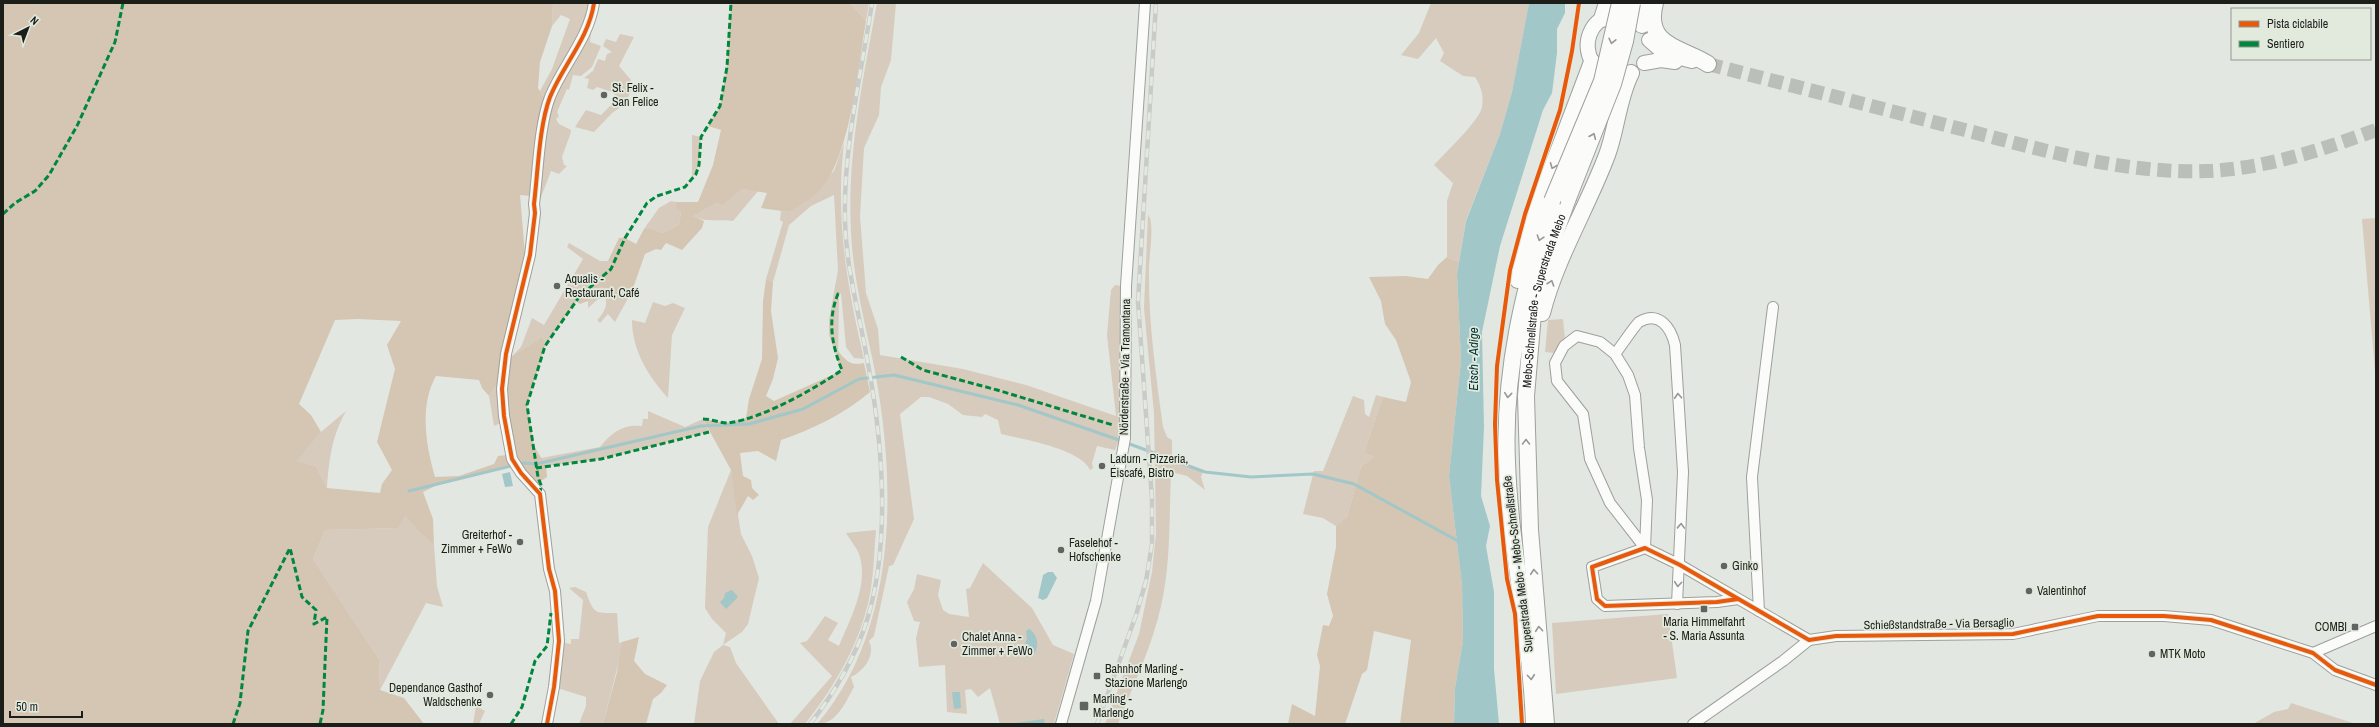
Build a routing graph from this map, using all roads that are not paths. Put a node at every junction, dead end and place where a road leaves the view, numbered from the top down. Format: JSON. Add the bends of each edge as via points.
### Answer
{"nodes":[{"id":1,"x":594,"y":3,"type":"edge"},
{"id":2,"x":1145,"y":3,"type":"edge"},
{"id":3,"x":1632,"y":3,"type":"edge"},
{"id":4,"x":1646,"y":3,"type":"edge"},
{"id":5,"x":1655,"y":3,"type":"edge"},
{"id":6,"x":1611,"y":10,"type":"edge"},
{"id":7,"x":1642,"y":25,"type":"joint"},
{"id":8,"x":1649,"y":40,"type":"junction"},
{"id":9,"x":1592,"y":62,"type":"joint"},
{"id":10,"x":1644,"y":63,"type":"junction"},
{"id":11,"x":1708,"y":64,"type":"junction"},
{"id":12,"x":1631,"y":73,"type":"joint"},
{"id":13,"x":1773,"y":307,"type":"dead end"},
{"id":14,"x":1529,"y":346,"type":"junction"},
{"id":15,"x":1615,"y":354,"type":"junction"},
{"id":16,"x":1512,"y":356,"type":"junction"},
{"id":17,"x":1645,"y":548,"type":"junction"},
{"id":18,"x":1680,"y":565,"type":"junction"},
{"id":19,"x":1738,"y":599,"type":"junction"},
{"id":20,"x":1677,"y":604,"type":"junction"},
{"id":21,"x":1537,"y":611,"type":"joint"},
{"id":22,"x":1759,"y":611,"type":"junction"},
{"id":23,"x":2376,"y":626,"type":"edge"},
{"id":24,"x":1809,"y":640,"type":"junction"},
{"id":25,"x":2313,"y":653,"type":"junction"},
{"id":26,"x":2376,"y":685,"type":"edge"},
{"id":27,"x":547,"y":724,"type":"edge"},
{"id":28,"x":1061,"y":724,"type":"edge"},
{"id":29,"x":1534,"y":724,"type":"edge"},
{"id":30,"x":1546,"y":724,"type":"edge"},
{"id":31,"x":1693,"y":724,"type":"edge"}],
"edges":[{"from":1,"to":27,"type":"street","via":[[588,28],[546,110],[530,255],[506,354],[502,389],[512,459],[540,494],[549,569],[555,591],[559,642]]},
{"from":2,"to":28,"type":"street","name":"Nörderstraße - Via Tramontana","via":[[1126,286],[1124,443],[1096,601]]},
{"from":14,"to":3,"type":"highway","name":"Mebo-Schnellstraße - Superstrada Mebo","one_way":true,"bridge":true,"via":[[1534,302],[1544,264],[1614,84]]},
{"from":4,"to":7,"type":"highway"},
{"from":5,"to":11,"type":"highway","via":[[1654,20],[1663,40],[1677,50]]},
{"from":6,"to":9,"type":"main road","via":[[1594,26],[1588,39],[1587,50]]},
{"from":6,"to":16,"type":"highway","name":"Mebo-Schnellstraße - Superstrada Mebo","one_way":true,"bridge":true,"via":[[1602,81],[1552,201],[1526,288]]},
{"from":7,"to":8,"type":"main road"},
{"from":8,"to":10,"type":"main road","via":[[1649,50]]},
{"from":8,"to":11,"type":"main road","via":[[1664,54]]},
{"from":9,"to":16,"type":"highway","one_way":true,"via":[[1528,231],[1509,332]]},
{"from":10,"to":11,"type":"main road","via":[[1661,60],[1697,67]]},
{"from":10,"to":12,"type":"main road"},
{"from":14,"to":12,"type":"highway","one_way":true,"via":[[1538,329],[1556,269],[1608,153],[1626,83]]},
{"from":13,"to":22,"type":"street","via":[[1752,477]]},
{"from":21,"to":14,"type":"highway","name":"Mebo-Schnellstraße - Superstrada Mebo","one_way":true,"via":[[1526,456]]},
{"from":15,"to":17,"type":"street","via":[[1628,375],[1634,395],[1646,500]]},
{"from":15,"to":17,"type":"street","via":[[1600,342],[1577,336],[1564,346],[1555,363],[1557,381],[1583,414],[1590,459],[1610,502]]},
{"from":18,"to":15,"type":"street","one_way":true,"via":[[1683,472],[1672,332],[1665,322],[1650,318],[1638,323]]},
{"from":16,"to":29,"type":"highway","name":"Superstrada Mebo - Mebo-Schnellstraße","one_way":true,"via":[[1507,404],[1507,462],[1514,553],[1526,622]]},
{"from":17,"to":18,"type":"street"},
{"from":17,"to":20,"type":"street","via":[[1592,567],[1597,599],[1605,606]]},
{"from":18,"to":19,"type":"street"},
{"from":18,"to":20,"type":"street","one_way":true},
{"from":19,"to":20,"type":"street"},
{"from":19,"to":22,"type":"street"},
{"from":30,"to":21,"type":"highway","name":"Superstrada Mebo - Mebo-Schnellstraße","one_way":true},
{"from":22,"to":24,"type":"street"},
{"from":23,"to":25,"type":"street"},
{"from":24,"to":25,"type":"street","name":"Schießstandstraße - Via Bersaglio","via":[[1836,636],[2013,634],[2098,616],[2164,616],[2211,620]]},
{"from":24,"to":31,"type":"street"},
{"from":25,"to":26,"type":"street","name":"Schießstandstraße - Via Bersaglio","via":[[2335,670]]}]}
